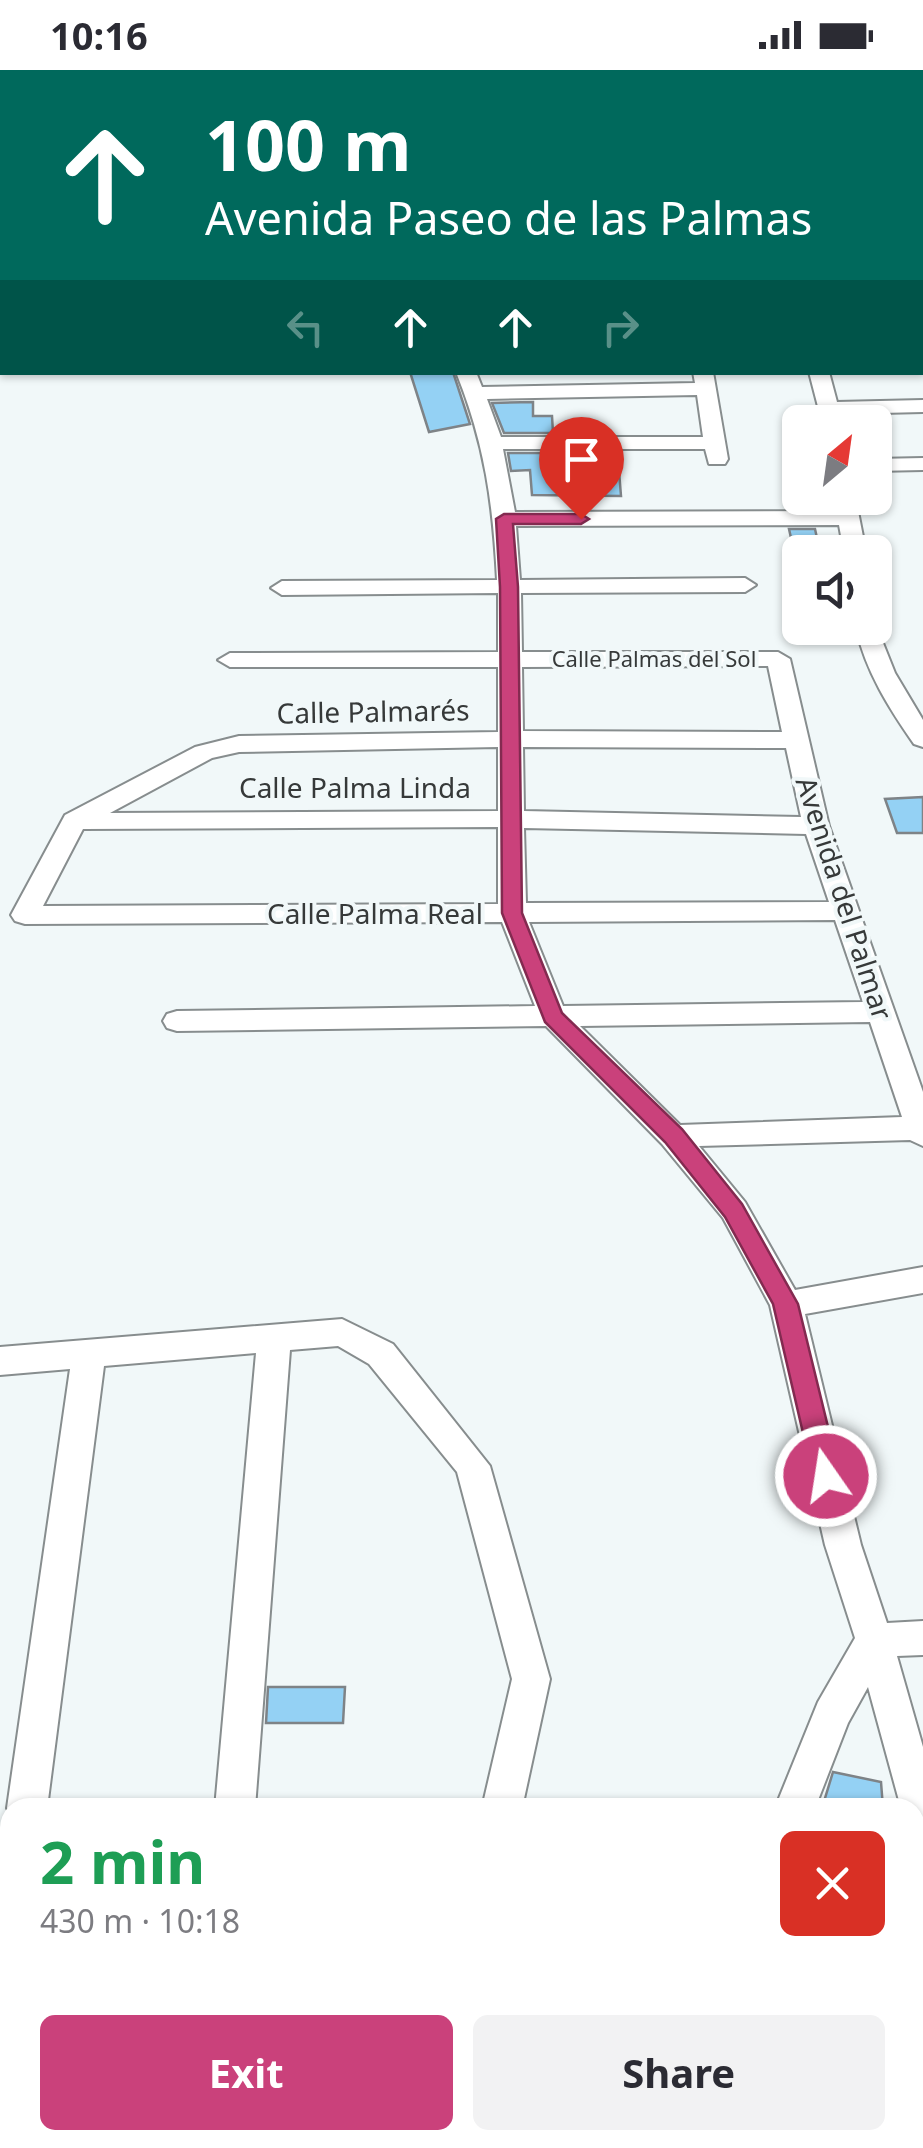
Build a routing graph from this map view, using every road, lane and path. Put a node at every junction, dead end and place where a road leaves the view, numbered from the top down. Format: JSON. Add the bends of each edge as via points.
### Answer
{"nodes":[{"id":1,"x":821,"y":375,"type":"edge"},
{"id":2,"x":704,"y":381,"type":"edge"},
{"id":3,"x":470,"y":383,"type":"edge"},
{"id":4,"x":828,"y":405,"type":"edge"},
{"id":5,"x":923,"y":406,"type":"edge"},
{"id":6,"x":892,"y":409,"type":"edge"},
{"id":7,"x":492,"y":444,"type":"junction"},
{"id":8,"x":923,"y":464,"type":"edge"},
{"id":9,"x":892,"y":465,"type":"edge"},
{"id":10,"x":782,"y":506,"type":"edge"},
{"id":11,"x":504,"y":511,"type":"junction"},
{"id":12,"x":745,"y":586,"type":"dead end"},
{"id":13,"x":509,"y":587,"type":"junction"},
{"id":14,"x":282,"y":588,"type":"dead end"},
{"id":15,"x":871,"y":645,"type":"edge"},
{"id":16,"x":510,"y":657,"type":"junction"},
{"id":17,"x":778,"y":658,"type":"joint"},
{"id":18,"x":230,"y":660,"type":"dead end"},
{"id":19,"x":510,"y":739,"type":"junction"},
{"id":20,"x":796,"y":740,"type":"junction"},
{"id":21,"x":923,"y":740,"type":"edge"},
{"id":22,"x":511,"y":819,"type":"junction"},
{"id":23,"x":74,"y":821,"type":"junction"},
{"id":24,"x":816,"y":826,"type":"junction"},
{"id":25,"x":846,"y":911,"type":"junction"},
{"id":26,"x":512,"y":913,"type":"junction"},
{"id":27,"x":880,"y":1012,"type":"junction"},
{"id":28,"x":553,"y":1016,"type":"junction"},
{"id":29,"x":178,"y":1021,"type":"dead end"},
{"id":30,"x":922,"y":1131,"type":"edge"},
{"id":31,"x":674,"y":1136,"type":"junction"},
{"id":32,"x":923,"y":1280,"type":"edge"},
{"id":33,"x":786,"y":1304,"type":"junction"},
{"id":34,"x":274,"y":1338,"type":"junction"},
{"id":35,"x":89,"y":1354,"type":"junction"},
{"id":36,"x":0,"y":1361,"type":"edge"},
{"id":37,"x":923,"y":1638,"type":"edge"},
{"id":38,"x":874,"y":1640,"type":"junction"},
{"id":39,"x":28,"y":1798,"type":"edge"},
{"id":40,"x":235,"y":1798,"type":"edge"},
{"id":41,"x":504,"y":1798,"type":"edge"},
{"id":42,"x":799,"y":1798,"type":"edge"},
{"id":43,"x":918,"y":1798,"type":"edge"}],
"edges":[{"from":1,"to":4,"type":"street"},
{"from":2,"to":3,"type":"street"},
{"from":2,"to":7,"type":"street","via":[[715,451]]},
{"from":3,"to":7,"type":"street"},
{"from":5,"to":6,"type":"street"},
{"from":7,"to":11,"type":"street"},
{"from":8,"to":9,"type":"street"},
{"from":10,"to":11,"type":"street"},
{"from":11,"to":13,"type":"street"},
{"from":12,"to":13,"type":"street"},
{"from":13,"to":14,"type":"street"},
{"from":13,"to":16,"type":"street"},
{"from":15,"to":21,"type":"street"},
{"from":16,"to":17,"type":"street","name":"Calle Palmas del Sol"},
{"from":16,"to":18,"type":"street","name":"Calle Palmas del Sol"},
{"from":16,"to":19,"type":"street"},
{"from":17,"to":20,"type":"street","name":"Avenida del Palmar"},
{"from":19,"to":20,"type":"street","name":"Calle Palmarés"},
{"from":19,"to":22,"type":"street"},
{"from":19,"to":23,"type":"street","name":"Calle Palmarés","via":[[240,744],[204,752]]},
{"from":20,"to":24,"type":"street","name":"Avenida del Palmar"},
{"from":22,"to":23,"type":"street","name":"Calle Palma Linda"},
{"from":22,"to":24,"type":"street","name":"Calle Palma Linda"},
{"from":22,"to":26,"type":"street"},
{"from":23,"to":26,"type":"street","name":"Calle Palma Real","via":[[26,915]]},
{"from":24,"to":25,"type":"street","name":"Avenida del Palmar"},
{"from":25,"to":26,"type":"street","name":"Calle Palma Real"},
{"from":25,"to":27,"type":"street","name":"Avenida del Palmar"},
{"from":26,"to":28,"type":"street"},
{"from":27,"to":28,"type":"street"},
{"from":27,"to":30,"type":"street","name":"Avenida del Palmar"},
{"from":28,"to":29,"type":"street"},
{"from":28,"to":31,"type":"street"},
{"from":30,"to":31,"type":"street"},
{"from":31,"to":33,"type":"street","via":[[734,1210]]},
{"from":32,"to":33,"type":"street"},
{"from":33,"to":38,"type":"street","via":[[842,1545]]},
{"from":34,"to":35,"type":"street"},
{"from":34,"to":40,"type":"street"},
{"from":34,"to":41,"type":"street","via":[[342,1332],[381,1354],[473,1466],[531,1679]]},
{"from":35,"to":36,"type":"street"},
{"from":35,"to":39,"type":"street"},
{"from":37,"to":38,"type":"street"},
{"from":38,"to":42,"type":"street","via":[[832,1714]]},
{"from":38,"to":43,"type":"street"}]}
